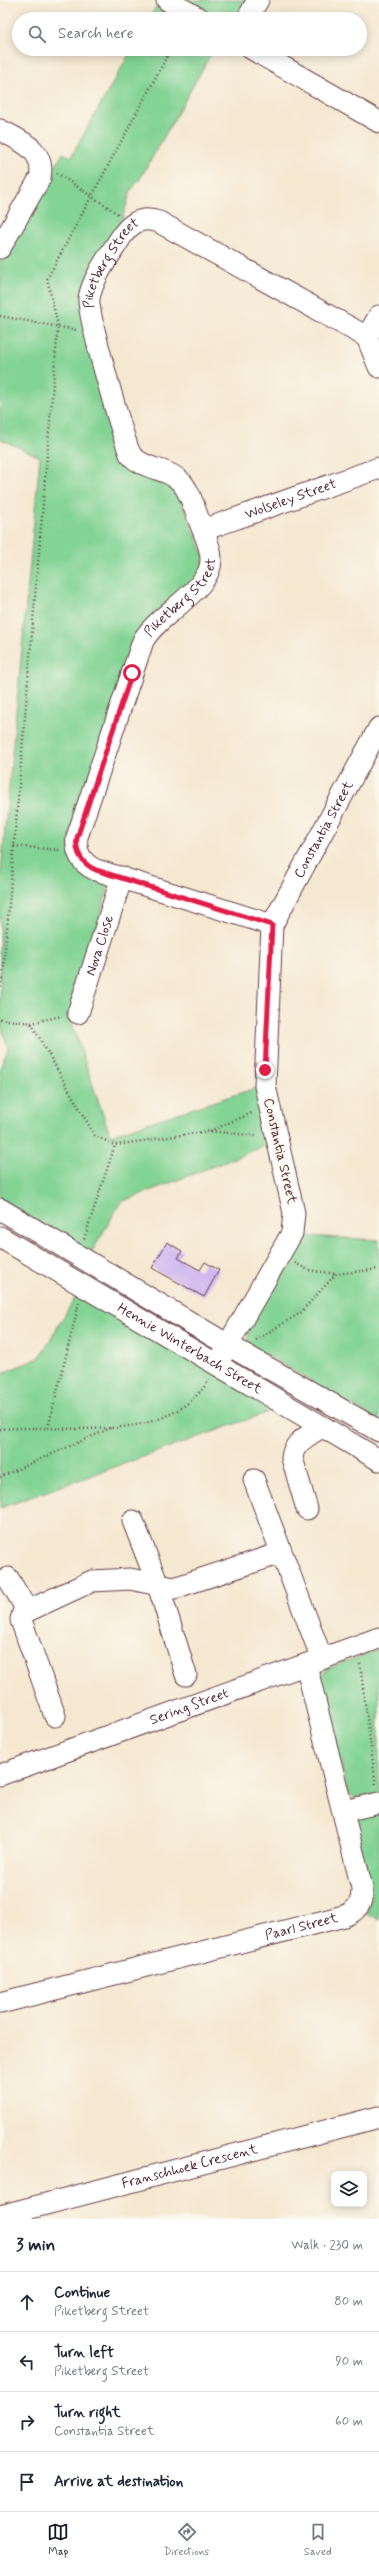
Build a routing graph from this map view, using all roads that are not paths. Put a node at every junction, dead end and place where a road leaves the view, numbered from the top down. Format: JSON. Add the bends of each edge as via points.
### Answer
{"nodes":[{"id":1,"x":167,"y":0,"type":"edge"},
{"id":2,"x":258,"y":0,"type":"edge"},
{"id":3,"x":188,"y":12,"type":"edge"},
{"id":4,"x":251,"y":12,"type":"edge"},
{"id":5,"x":264,"y":56,"type":"edge"},
{"id":6,"x":379,"y":122,"type":"edge"},
{"id":7,"x":0,"y":130,"type":"edge"},
{"id":8,"x":0,"y":248,"type":"edge"},
{"id":9,"x":379,"y":316,"type":"edge"},
{"id":10,"x":367,"y":337,"type":"junction"},
{"id":11,"x":379,"y":367,"type":"edge"},
{"id":12,"x":379,"y":468,"type":"edge"},
{"id":13,"x":203,"y":530,"type":"junction"},
{"id":14,"x":379,"y":728,"type":"edge"},
{"id":15,"x":122,"y":877,"type":"junction"},
{"id":16,"x":272,"y":925,"type":"junction"},
{"id":17,"x":78,"y":1013,"type":"road end"},
{"id":18,"x":0,"y":1208,"type":"edge"},
{"id":19,"x":0,"y":1237,"type":"edge"},
{"id":20,"x":228,"y":1345,"type":"junction"},
{"id":21,"x":217,"y":1364,"type":"junction"},
{"id":22,"x":321,"y":1427,"type":"junction"},
{"id":23,"x":379,"y":1431,"type":"edge"},
{"id":24,"x":379,"y":1460,"type":"edge"},
{"id":25,"x":254,"y":1480,"type":"dead end"},
{"id":26,"x":307,"y":1509,"type":"dead end"},
{"id":27,"x":133,"y":1521,"type":"dead end"},
{"id":28,"x":281,"y":1553,"type":"junction"},
{"id":29,"x":8,"y":1578,"type":"dead end"},
{"id":30,"x":158,"y":1586,"type":"junction"},
{"id":31,"x":27,"y":1610,"type":"junction"},
{"id":32,"x":379,"y":1638,"type":"edge"},
{"id":33,"x":314,"y":1662,"type":"junction"},
{"id":34,"x":186,"y":1676,"type":"dead end"},
{"id":35,"x":55,"y":1716,"type":"dead end"},
{"id":36,"x":0,"y":1775,"type":"edge"},
{"id":37,"x":379,"y":1803,"type":"edge"},
{"id":38,"x":344,"y":1811,"type":"junction"},
{"id":39,"x":0,"y":2003,"type":"edge"},
{"id":40,"x":379,"y":2117,"type":"edge"},
{"id":41,"x":0,"y":2216,"type":"edge"}],
"edges":[{"from":1,"to":3,"type":"street"},
{"from":2,"to":4,"type":"street"},
{"from":5,"to":6,"type":"street"},
{"from":7,"to":8,"type":"street","via":[[35,151],[42,164],[40,178]]},
{"from":9,"to":10,"type":"street"},
{"from":10,"to":11,"type":"street"},
{"from":10,"to":13,"type":"street","name":"Piketberg Street","via":[[159,222],[146,219],[132,223],[119,240],[91,289],[89,308],[130,454],[142,466],[170,475],[182,484]]},
{"from":12,"to":13,"type":"street","name":"Wolseley Street"},
{"from":13,"to":15,"type":"street","name":"Piketberg Street","via":[[210,553],[209,571],[198,587],[151,628],[143,641],[77,838],[78,851],[86,864]]},
{"from":14,"to":16,"type":"street","name":"Constantia Street"},
{"from":15,"to":16,"type":"street"},
{"from":15,"to":17,"type":"street","name":"Nova Close"},
{"from":16,"to":20,"type":"street","name":"Constantia Street","via":[[265,1070],[269,1106],[294,1213],[292,1233]]},
{"from":18,"to":20,"type":"street","name":"Hennie Winterbach Street"},
{"from":19,"to":21,"type":"street","name":"Hennie Winterbach Street"},
{"from":20,"to":21,"type":"street","name":"Constantia Street"},
{"from":20,"to":23,"type":"street","name":"Hennie Winterbach Street"},
{"from":21,"to":22,"type":"street","name":"Hennie Winterbach Street"},
{"from":22,"to":24,"type":"street","name":"Hennie Winterbach Street"},
{"from":22,"to":26,"type":"street","via":[[295,1446],[292,1452]]},
{"from":25,"to":28,"type":"street","name":"Paarl Street"},
{"from":27,"to":30,"type":"street"},
{"from":28,"to":30,"type":"street","via":[[188,1585],[174,1588]]},
{"from":28,"to":33,"type":"street","name":"Paarl Street"},
{"from":29,"to":31,"type":"street"},
{"from":30,"to":31,"type":"street","via":[[130,1579],[92,1581]]},
{"from":30,"to":34,"type":"street"},
{"from":31,"to":35,"type":"street","via":[[21,1620]]},
{"from":32,"to":33,"type":"street","name":"Sering Street"},
{"from":33,"to":36,"type":"street","name":"Sering Street"},
{"from":33,"to":38,"type":"street","name":"Paarl Street"},
{"from":37,"to":38,"type":"street"},
{"from":38,"to":39,"type":"street","name":"Paarl Street","via":[[362,1894],[360,1902],[351,1913]]},
{"from":40,"to":41,"type":"street","name":"Franschhoek Crescent"}]}
